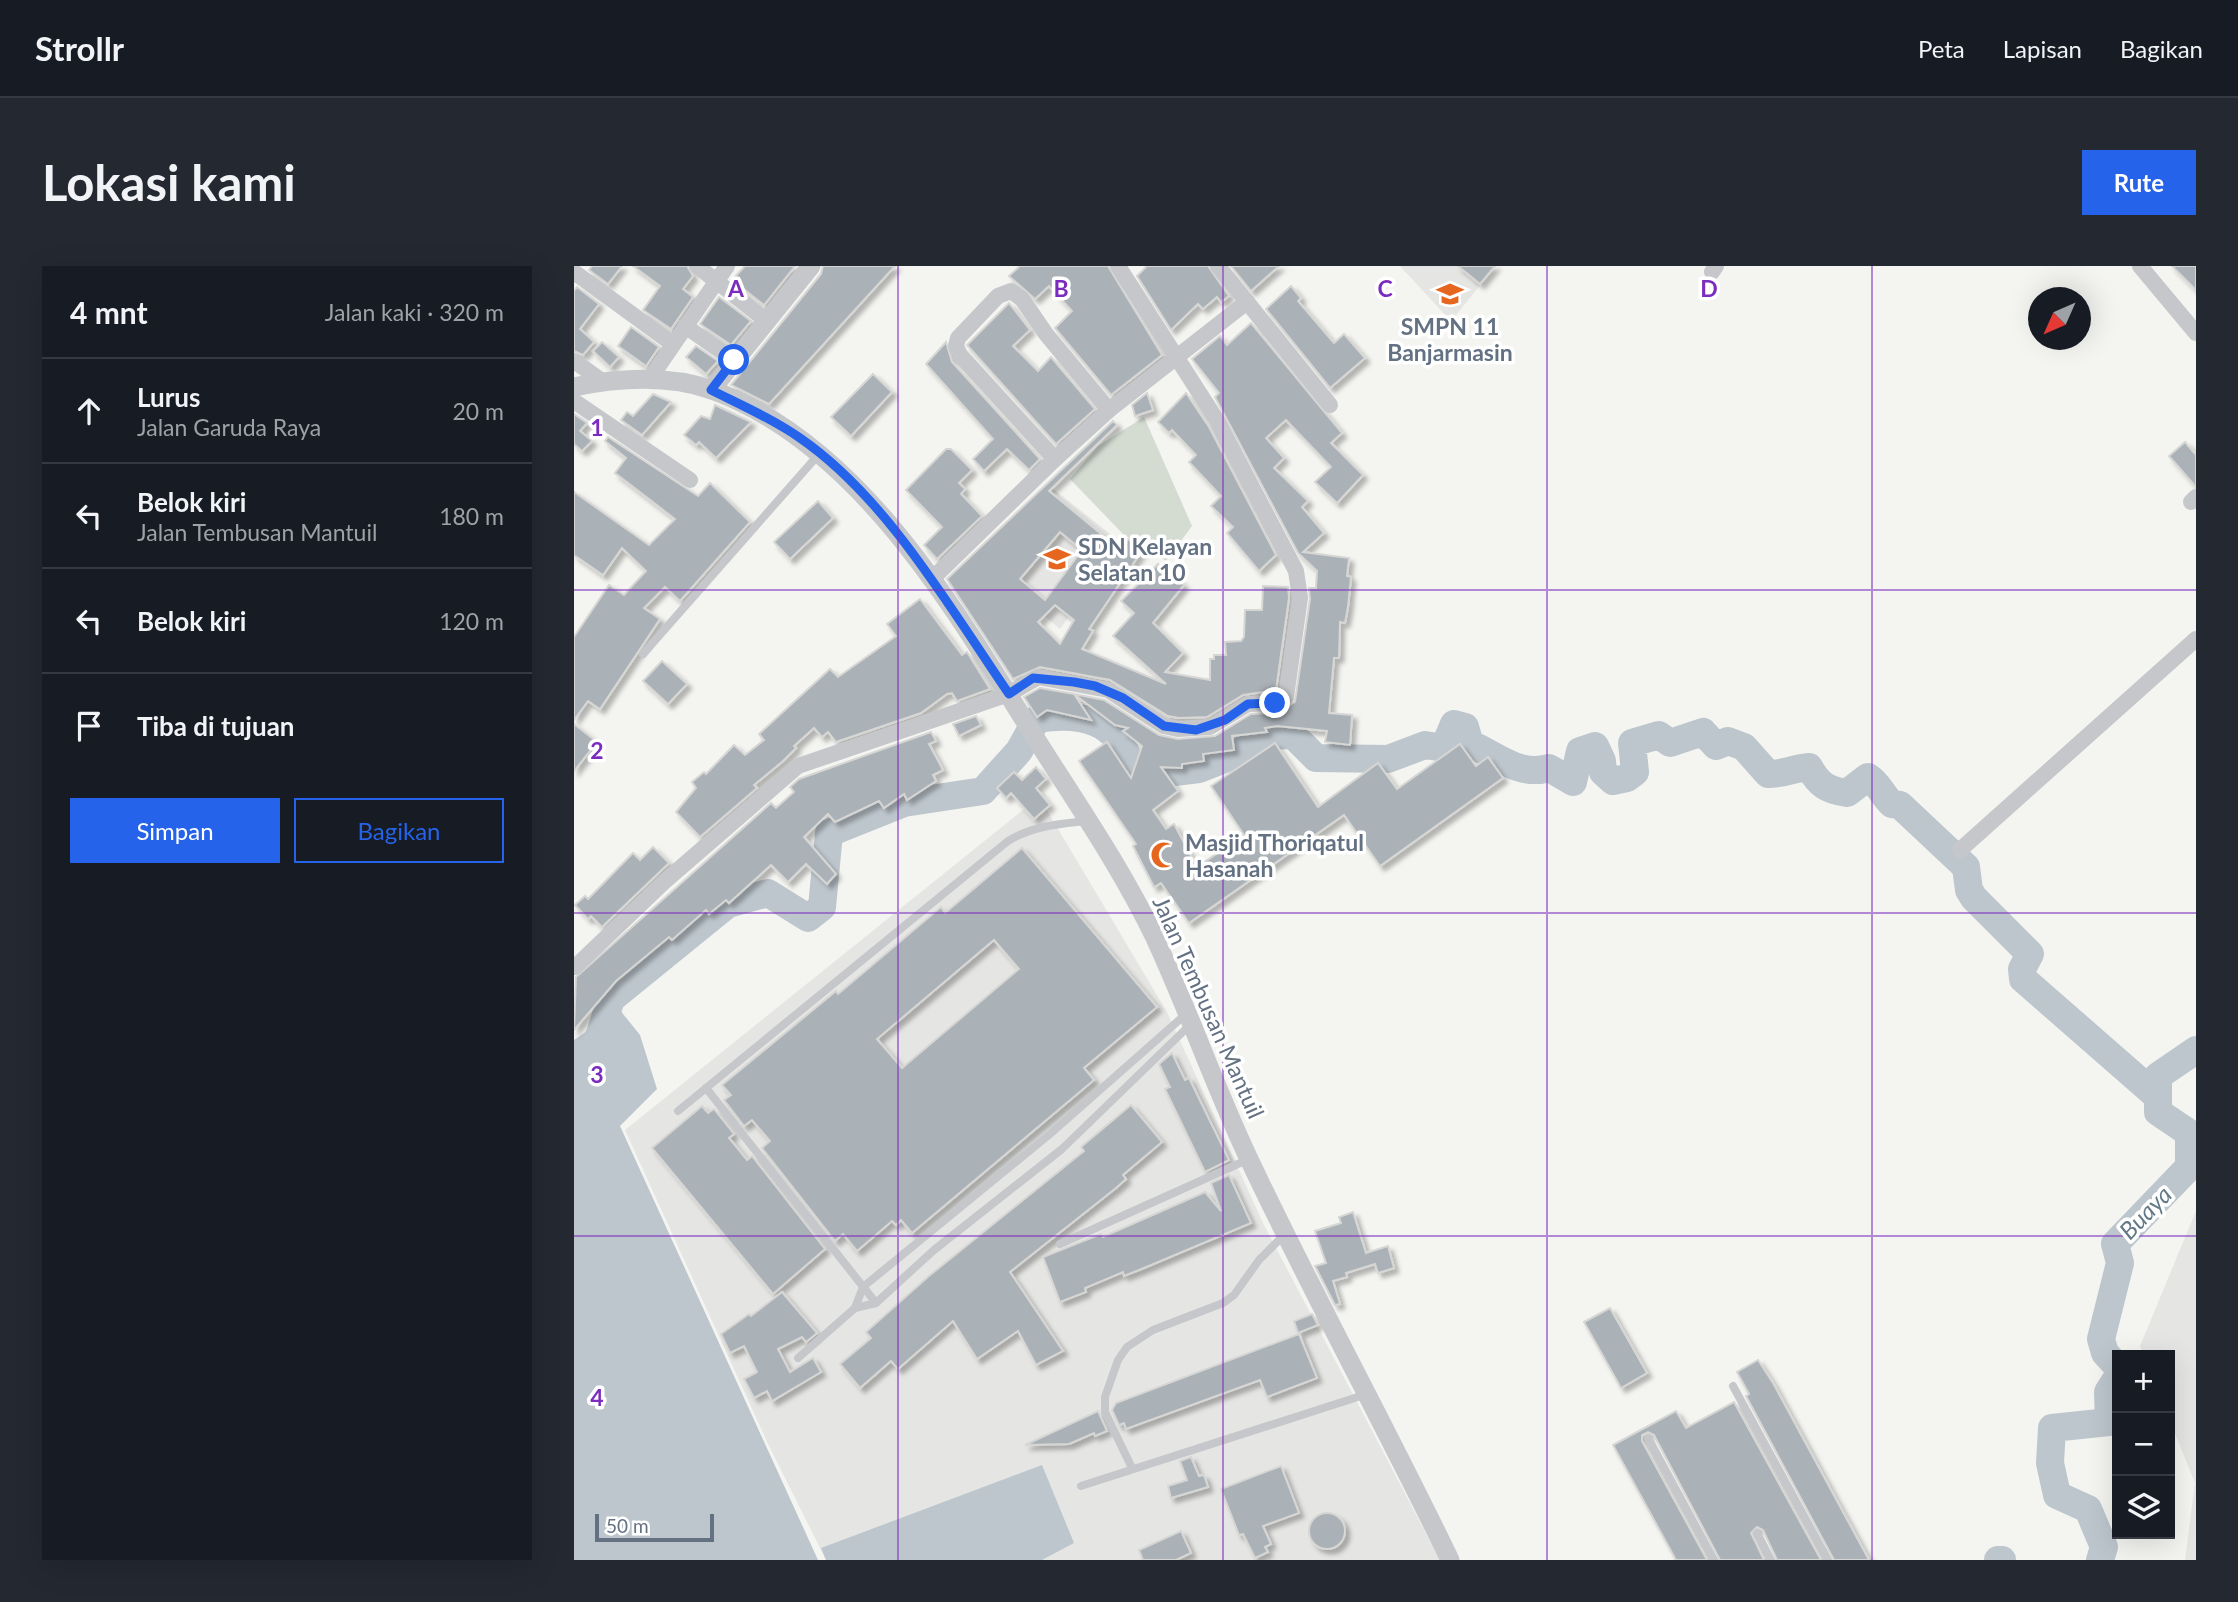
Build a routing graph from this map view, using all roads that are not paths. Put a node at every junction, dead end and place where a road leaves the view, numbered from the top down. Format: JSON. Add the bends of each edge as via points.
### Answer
{"nodes":[{"id":1,"x":697,"y":266,"type":"edge"},
{"id":2,"x":727,"y":266,"type":"edge"},
{"id":3,"x":811,"y":266,"type":"edge"},
{"id":4,"x":1118,"y":266,"type":"edge"},
{"id":5,"x":1218,"y":266,"type":"edge"},
{"id":6,"x":2140,"y":266,"type":"edge"},
{"id":7,"x":574,"y":272,"type":"edge"},
{"id":8,"x":717,"y":280,"type":"junction"},
{"id":9,"x":1247,"y":302,"type":"junction"},
{"id":10,"x":767,"y":321,"type":"junction"},
{"id":11,"x":685,"y":326,"type":"junction"},
{"id":12,"x":2196,"y":333,"type":"edge"},
{"id":13,"x":673,"y":344,"type":"junction"},
{"id":14,"x":1180,"y":357,"type":"junction"},
{"id":15,"x":734,"y":360,"type":"junction"},
{"id":16,"x":574,"y":361,"type":"edge"},
{"id":17,"x":649,"y":380,"type":"junction"},
{"id":18,"x":602,"y":382,"type":"junction"},
{"id":19,"x":574,"y":387,"type":"edge"},
{"id":20,"x":711,"y":390,"type":"junction"},
{"id":21,"x":574,"y":401,"type":"edge"},
{"id":22,"x":1330,"y":405,"type":"dead end"},
{"id":23,"x":1109,"y":410,"type":"junction"},
{"id":24,"x":819,"y":454,"type":"junction"},
{"id":25,"x":1055,"y":459,"type":"junction"},
{"id":26,"x":690,"y":480,"type":"dead end"},
{"id":27,"x":931,"y":580,"type":"junction"},
{"id":28,"x":2196,"y":639,"type":"edge"},
{"id":29,"x":643,"y":654,"type":"dead end"},
{"id":30,"x":1009,"y":694,"type":"junction"},
{"id":31,"x":1090,"y":821,"type":"junction"},
{"id":32,"x":1960,"y":850,"type":"dead end"},
{"id":33,"x":575,"y":967,"type":"edge"},
{"id":34,"x":1189,"y":1019,"type":"junction"},
{"id":35,"x":706,"y":1088,"type":"junction"},
{"id":36,"x":678,"y":1111,"type":"dead end"},
{"id":37,"x":1050,"y":1134,"type":"junction"},
{"id":38,"x":1062,"y":1149,"type":"junction"},
{"id":39,"x":1249,"y":1159,"type":"junction"},
{"id":40,"x":1286,"y":1232,"type":"junction"},
{"id":41,"x":924,"y":1237,"type":"junction"},
{"id":42,"x":1060,"y":1244,"type":"dead end"},
{"id":43,"x":934,"y":1250,"type":"junction"},
{"id":44,"x":863,"y":1287,"type":"junction"},
{"id":45,"x":876,"y":1303,"type":"junction"},
{"id":46,"x":855,"y":1308,"type":"junction"},
{"id":47,"x":799,"y":1358,"type":"dead end"},
{"id":48,"x":1733,"y":1386,"type":"dead end"},
{"id":49,"x":1367,"y":1394,"type":"junction"},
{"id":50,"x":1648,"y":1438,"type":"dead end"},
{"id":51,"x":1132,"y":1468,"type":"junction"},
{"id":52,"x":1081,"y":1486,"type":"dead end"},
{"id":53,"x":1757,"y":1534,"type":"dead end"},
{"id":54,"x":1450,"y":1560,"type":"edge"},
{"id":55,"x":1714,"y":1560,"type":"edge"},
{"id":56,"x":1771,"y":1560,"type":"edge"},
{"id":57,"x":1828,"y":1560,"type":"edge"}],
"edges":[{"from":1,"to":8,"type":"street"},
{"from":2,"to":8,"type":"street"},
{"from":3,"to":10,"type":"street"},
{"from":4,"to":14,"type":"street"},
{"from":5,"to":9,"type":"street"},
{"from":6,"to":12,"type":"street"},
{"from":7,"to":13,"type":"street"},
{"from":8,"to":10,"type":"street"},
{"from":8,"to":11,"type":"street"},
{"from":9,"to":14,"type":"street"},
{"from":9,"to":22,"type":"street"},
{"from":10,"to":15,"type":"street"},
{"from":11,"to":13,"type":"street"},
{"from":11,"to":15,"type":"street"},
{"from":13,"to":17,"type":"street"},
{"from":14,"to":23,"type":"street"},
{"from":14,"to":30,"type":"street","via":[[1296,571],[1300,598],[1286,697],[1275,703],[1248,704],[1225,720],[1196,730],[1164,726],[1123,698],[1095,686],[1033,678]]},
{"from":15,"to":20,"type":"street"},
{"from":16,"to":18,"type":"street"},
{"from":17,"to":18,"type":"street","name":"Jalan Tembusan Mantuil"},
{"from":17,"to":20,"type":"street","name":"Jalan Tembusan Mantuil"},
{"from":18,"to":19,"type":"street","name":"Jalan Tembusan Mantuil"},
{"from":20,"to":24,"type":"street","name":"Jalan Tembusan Mantuil","via":[[801,439]]},
{"from":21,"to":26,"type":"street"},
{"from":23,"to":25,"type":"street"},
{"from":23,"to":25,"type":"street","via":[[1022,299],[1011,291],[998,296],[958,338],[956,346]]},
{"from":24,"to":27,"type":"street","name":"Jalan Tembusan Mantuil","via":[[884,519]]},
{"from":24,"to":29,"type":"lane"},
{"from":25,"to":27,"type":"street"},
{"from":27,"to":30,"type":"street","name":"Jalan Tembusan Mantuil"},
{"from":28,"to":32,"type":"street"},
{"from":30,"to":31,"type":"street","name":"Jalan Tembusan Mantuil"},
{"from":30,"to":33,"type":"street","via":[[797,766]]},
{"from":31,"to":34,"type":"street","name":"Jalan Tembusan Mantuil","via":[[1143,915]]},
{"from":31,"to":35,"type":"lane","via":[[1021,832],[1007,841]]},
{"from":34,"to":37,"type":"lane"},
{"from":34,"to":38,"type":"lane"},
{"from":34,"to":39,"type":"street","name":"Jalan Tembusan Mantuil"},
{"from":35,"to":36,"type":"lane"},
{"from":35,"to":44,"type":"lane"},
{"from":37,"to":38,"type":"lane"},
{"from":37,"to":41,"type":"lane"},
{"from":38,"to":43,"type":"lane"},
{"from":39,"to":40,"type":"street","name":"Jalan Tembusan Mantuil"},
{"from":39,"to":42,"type":"lane"},
{"from":40,"to":49,"type":"street","name":"Jalan Tembusan Mantuil"},
{"from":40,"to":51,"type":"lane","via":[[1234,1295],[1153,1330],[1127,1347],[1118,1360],[1105,1396],[1105,1412]]},
{"from":41,"to":43,"type":"lane"},
{"from":41,"to":44,"type":"lane"},
{"from":43,"to":45,"type":"lane"},
{"from":44,"to":45,"type":"lane"},
{"from":44,"to":46,"type":"lane"},
{"from":45,"to":46,"type":"lane"},
{"from":46,"to":47,"type":"lane"},
{"from":48,"to":57,"type":"lane"},
{"from":49,"to":51,"type":"lane"},
{"from":49,"to":54,"type":"street","name":"Jalan Tembusan Mantuil"},
{"from":50,"to":55,"type":"lane"},
{"from":51,"to":52,"type":"lane"},
{"from":53,"to":56,"type":"lane"}]}
